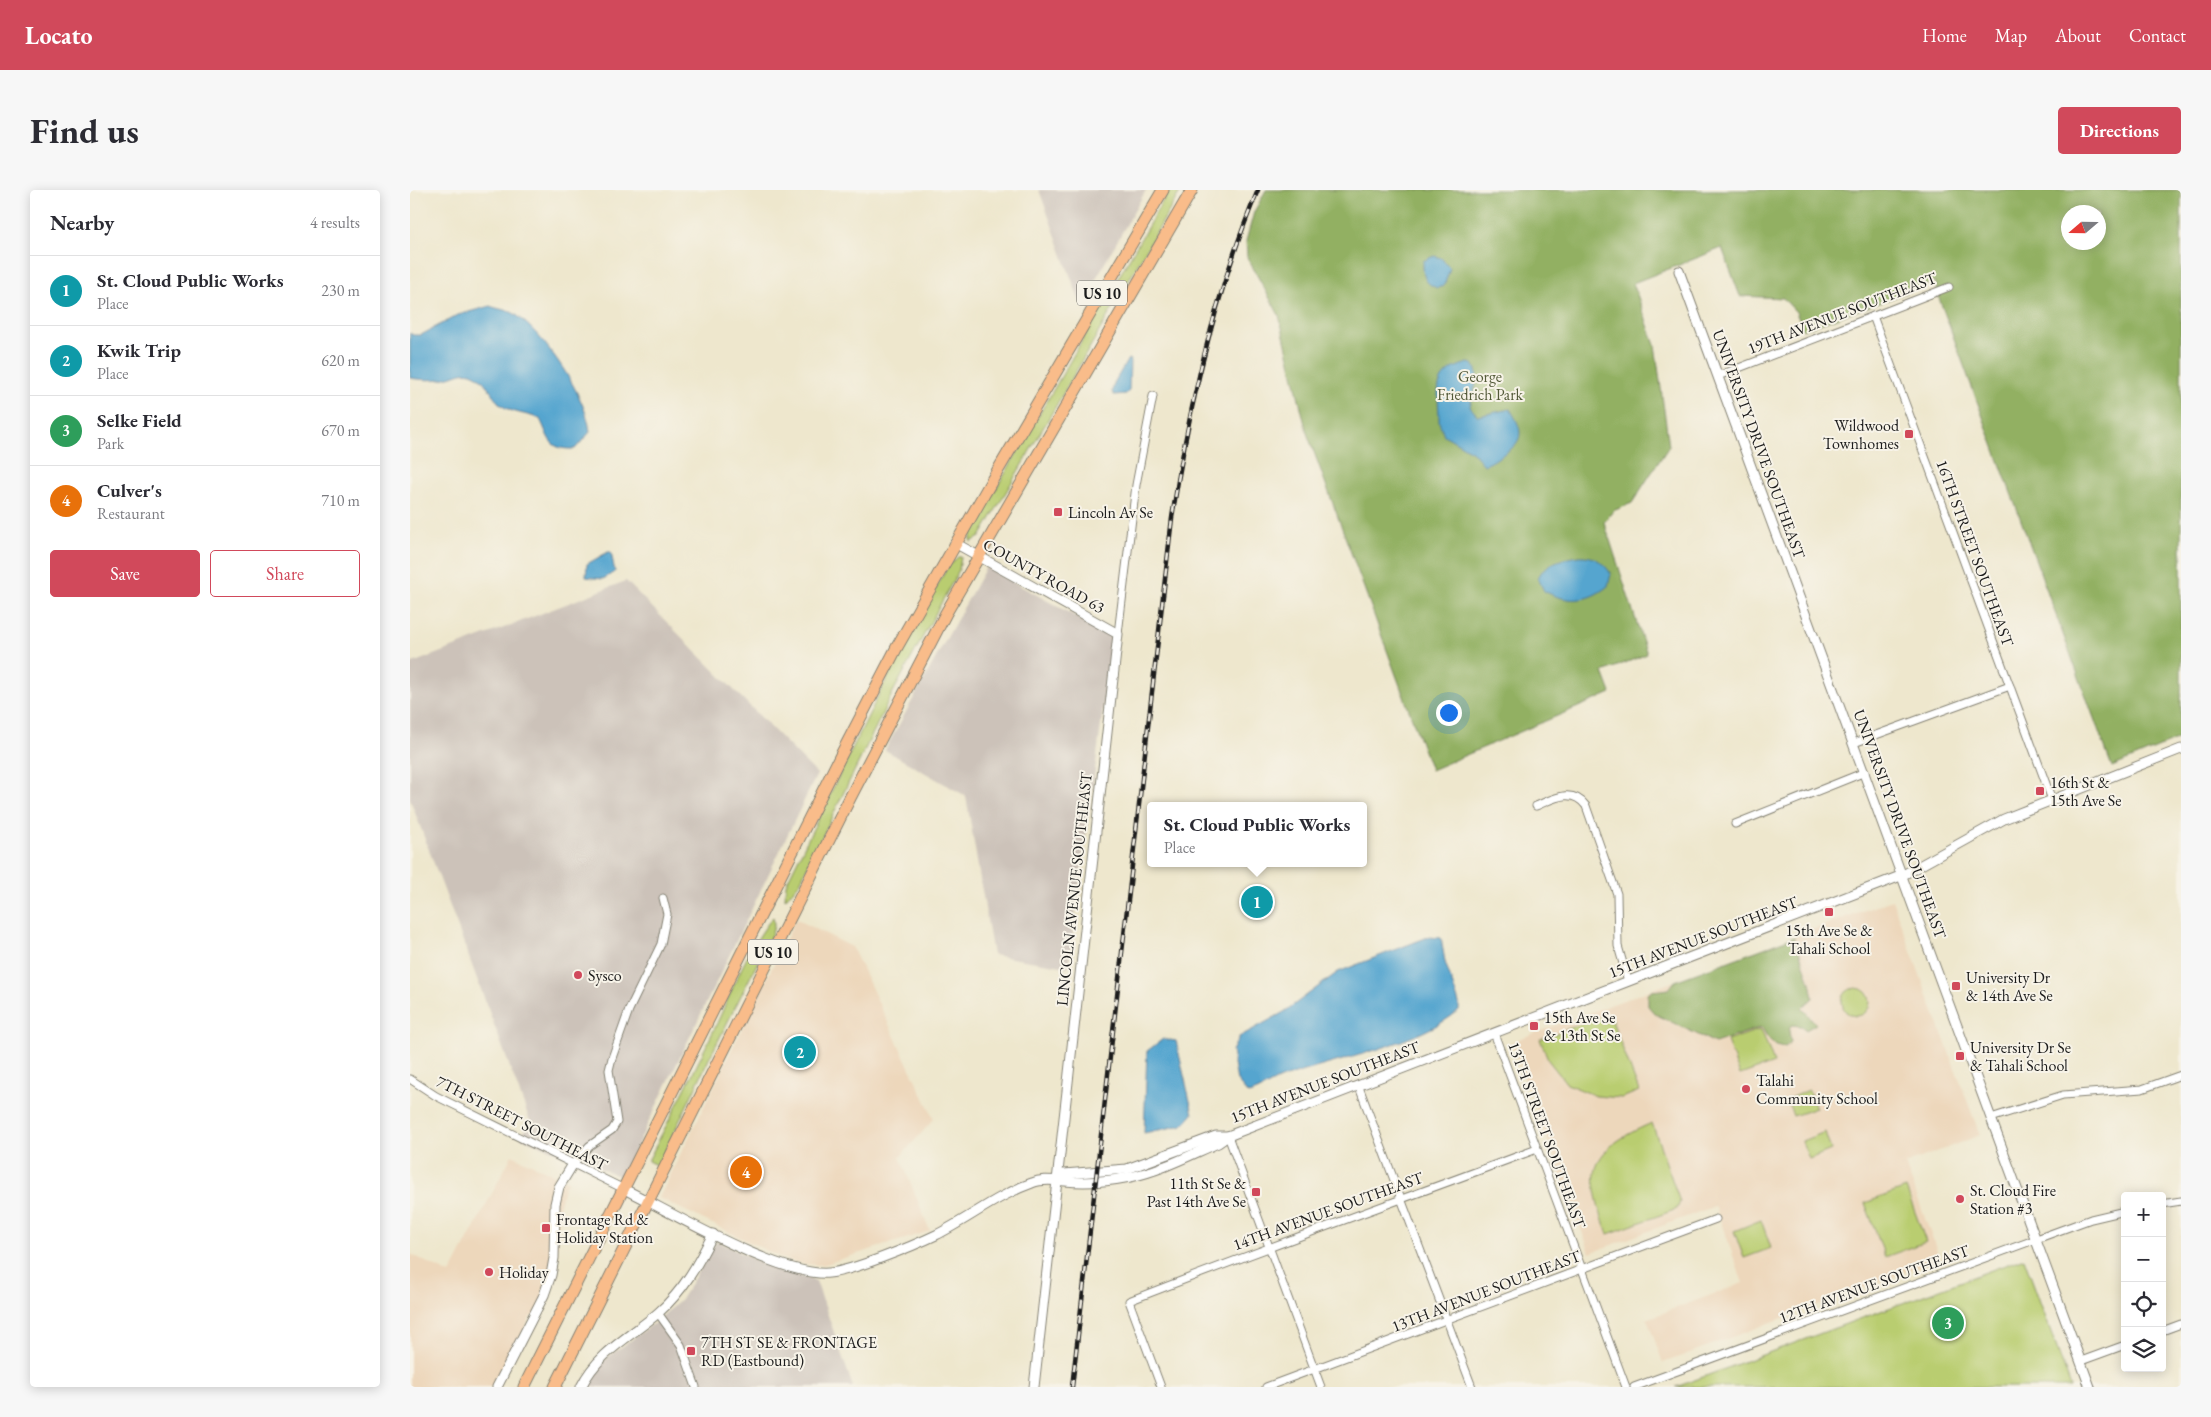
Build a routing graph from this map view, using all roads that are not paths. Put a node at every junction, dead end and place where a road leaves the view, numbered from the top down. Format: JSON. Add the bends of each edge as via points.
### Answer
{"nodes":[{"id":1,"x":1163,"y":190,"type":"edge"},
{"id":2,"x":1192,"y":190,"type":"edge"},
{"id":3,"x":1679,"y":271,"type":"dead end"},
{"id":4,"x":1949,"y":287,"type":"dead end"},
{"id":5,"x":1873,"y":316,"type":"junction"},
{"id":6,"x":1718,"y":376,"type":"junction"},
{"id":7,"x":1153,"y":396,"type":"dead end"},
{"id":8,"x":955,"y":543,"type":"junction"},
{"id":9,"x":978,"y":556,"type":"junction"},
{"id":10,"x":1118,"y":634,"type":"junction"},
{"id":11,"x":2010,"y":686,"type":"junction"},
{"id":12,"x":1854,"y":743,"type":"junction"},
{"id":13,"x":2181,"y":749,"type":"edge"},
{"id":14,"x":1865,"y":772,"type":"junction"},
{"id":15,"x":2052,"y":800,"type":"junction"},
{"id":16,"x":1536,"y":806,"type":"dead end"},
{"id":17,"x":1736,"y":824,"type":"dead end"},
{"id":18,"x":1903,"y":875,"type":"junction"},
{"id":19,"x":663,"y":898,"type":"dead end"},
{"id":20,"x":1628,"y":981,"type":"junction"},
{"id":21,"x":1494,"y":1033,"type":"junction"},
{"id":22,"x":2181,"y":1075,"type":"edge"},
{"id":23,"x":410,"y":1079,"type":"edge"},
{"id":24,"x":1359,"y":1087,"type":"junction"},
{"id":25,"x":1992,"y":1118,"type":"junction"},
{"id":26,"x":1228,"y":1136,"type":"junction"},
{"id":27,"x":1537,"y":1149,"type":"junction"},
{"id":28,"x":573,"y":1164,"type":"junction"},
{"id":29,"x":1058,"y":1179,"type":"junction"},
{"id":30,"x":624,"y":1189,"type":"junction"},
{"id":31,"x":1402,"y":1200,"type":"junction"},
{"id":32,"x":2181,"y":1201,"type":"edge"},
{"id":33,"x":649,"y":1202,"type":"junction"},
{"id":34,"x":2166,"y":1203,"type":"edge"},
{"id":35,"x":2121,"y":1212,"type":"edge"},
{"id":36,"x":1716,"y":1219,"type":"dead end"},
{"id":37,"x":713,"y":1234,"type":"junction"},
{"id":38,"x":2036,"y":1239,"type":"junction"},
{"id":39,"x":1269,"y":1246,"type":"junction"},
{"id":40,"x":1582,"y":1269,"type":"junction"},
{"id":41,"x":658,"y":1313,"type":"junction"},
{"id":42,"x":1447,"y":1321,"type":"junction"},
{"id":43,"x":2181,"y":1324,"type":"edge"},
{"id":44,"x":2166,"y":1330,"type":"edge"},
{"id":45,"x":2121,"y":1346,"type":"edge"},
{"id":46,"x":2080,"y":1361,"type":"junction"},
{"id":47,"x":1315,"y":1370,"type":"junction"},
{"id":48,"x":497,"y":1387,"type":"edge"},
{"id":49,"x":524,"y":1387,"type":"edge"},
{"id":50,"x":556,"y":1387,"type":"edge"},
{"id":51,"x":581,"y":1387,"type":"edge"},
{"id":52,"x":696,"y":1387,"type":"edge"},
{"id":53,"x":1034,"y":1387,"type":"edge"},
{"id":54,"x":1161,"y":1387,"type":"edge"},
{"id":55,"x":1266,"y":1387,"type":"edge"},
{"id":56,"x":1321,"y":1387,"type":"edge"},
{"id":57,"x":1472,"y":1387,"type":"edge"},
{"id":58,"x":1626,"y":1387,"type":"edge"},
{"id":59,"x":1634,"y":1387,"type":"edge"},
{"id":60,"x":2090,"y":1387,"type":"edge"}],
"edges":[{"from":1,"to":8,"type":"highway","number":"US 10"},
{"from":2,"to":9,"type":"highway","number":"US 10"},
{"from":3,"to":6,"type":"street","name":"UNIVERSITY DRIVE SOUTHEAST"},
{"from":4,"to":5,"type":"street","name":"19TH AVENUE SOUTHEAST"},
{"from":5,"to":6,"type":"street","name":"19TH AVENUE SOUTHEAST"},
{"from":5,"to":11,"type":"street","name":"16TH STREET SOUTHEAST"},
{"from":6,"to":12,"type":"street","name":"UNIVERSITY DRIVE SOUTHEAST"},
{"from":7,"to":10,"type":"street","name":"LINCOLN AVENUE SOUTHEAST","via":[[1136,485]]},
{"from":8,"to":9,"type":"street","name":"COUNTY ROAD 63"},
{"from":8,"to":30,"type":"highway","number":"US 10","via":[[841,755]]},
{"from":9,"to":10,"type":"street","name":"COUNTY ROAD 63"},
{"from":9,"to":33,"type":"highway","number":"US 10","via":[[894,712]]},
{"from":10,"to":29,"type":"street","name":"LINCOLN AVENUE SOUTHEAST"},
{"from":11,"to":12,"type":"street"},
{"from":11,"to":15,"type":"street","name":"16TH STREET SOUTHEAST"},
{"from":12,"to":14,"type":"street","name":"UNIVERSITY DRIVE SOUTHEAST"},
{"from":13,"to":15,"type":"street","name":"15TH AVENUE SOUTHEAST"},
{"from":14,"to":17,"type":"street"},
{"from":14,"to":18,"type":"street","name":"UNIVERSITY DRIVE SOUTHEAST"},
{"from":15,"to":18,"type":"street","name":"15TH AVENUE SOUTHEAST","via":[[1982,830],[1924,866]]},
{"from":16,"to":20,"type":"street","via":[[1567,795],[1577,797],[1586,806],[1617,894],[1618,946]]},
{"from":18,"to":20,"type":"street","name":"15TH AVENUE SOUTHEAST"},
{"from":18,"to":25,"type":"street","name":"UNIVERSITY DRIVE SOUTHEAST"},
{"from":19,"to":28,"type":"street","via":[[668,914],[661,944],[629,1010],[609,1070],[617,1122]]},
{"from":20,"to":21,"type":"street","name":"15TH AVENUE SOUTHEAST"},
{"from":21,"to":24,"type":"street","name":"15TH AVENUE SOUTHEAST"},
{"from":21,"to":27,"type":"street","name":"13TH STREET SOUTHEAST"},
{"from":22,"to":25,"type":"street","via":[[2142,1089],[2063,1095]]},
{"from":23,"to":28,"type":"street","name":"7TH STREET SOUTHEAST","via":[[436,1096]]},
{"from":24,"to":26,"type":"street","name":"15TH AVENUE SOUTHEAST"},
{"from":24,"to":31,"type":"street"},
{"from":25,"to":38,"type":"street","name":"UNIVERSITY DRIVE SOUTHEAST"},
{"from":26,"to":29,"type":"street","name":"15TH AVENUE SOUTHEAST","via":[[1216,1136],[1127,1169],[1064,1174]]},
{"from":26,"to":39,"type":"street"},
{"from":27,"to":31,"type":"street","name":"14TH AVENUE SOUTHEAST"},
{"from":27,"to":40,"type":"street","name":"13TH STREET SOUTHEAST"},
{"from":28,"to":30,"type":"street","name":"7TH STREET SOUTHEAST"},
{"from":28,"to":48,"type":"street","via":[[559,1187],[555,1204],[554,1258],[544,1296]]},
{"from":29,"to":37,"type":"street","name":"15TH AVENUE SOUTHEAST","via":[[1034,1182],[934,1236],[830,1273],[793,1270]]},
{"from":29,"to":53,"type":"street","name":"LINCOLN AVENUE SOUTHEAST"},
{"from":30,"to":33,"type":"street","name":"15TH AVENUE SOUTHEAST"},
{"from":30,"to":49,"type":"highway","number":"US 10"},
{"from":31,"to":39,"type":"street","name":"14TH AVENUE SOUTHEAST"},
{"from":31,"to":42,"type":"street"},
{"from":32,"to":34,"type":"street"},
{"from":33,"to":37,"type":"street","name":"15TH AVENUE SOUTHEAST"},
{"from":33,"to":50,"type":"highway","number":"US 10"},
{"from":35,"to":38,"type":"street","name":"12TH AVENUE SOUTHEAST"},
{"from":36,"to":40,"type":"street","name":"13TH AVENUE SOUTHEAST"},
{"from":37,"to":41,"type":"street","via":[[685,1285]]},
{"from":38,"to":46,"type":"street","name":"UNIVERSITY DRIVE SOUTHEAST"},
{"from":38,"to":59,"type":"street","name":"12TH AVENUE SOUTHEAST"},
{"from":39,"to":47,"type":"street"},
{"from":39,"to":54,"type":"street","name":"14TH AVENUE SOUTHEAST","via":[[1129,1301]]},
{"from":40,"to":42,"type":"street","name":"13TH AVENUE SOUTHEAST"},
{"from":40,"to":58,"type":"street","name":"13TH STREET SOUTHEAST"},
{"from":41,"to":51,"type":"street","via":[[601,1358]]},
{"from":41,"to":52,"type":"street","via":[[680,1345]]},
{"from":42,"to":47,"type":"street","name":"13TH AVENUE SOUTHEAST"},
{"from":42,"to":57,"type":"street"},
{"from":43,"to":44,"type":"street"},
{"from":45,"to":46,"type":"street"},
{"from":46,"to":60,"type":"street","name":"UNIVERSITY DRIVE SOUTHEAST"},
{"from":47,"to":55,"type":"street","name":"13TH AVENUE SOUTHEAST"},
{"from":47,"to":56,"type":"street"}]}
